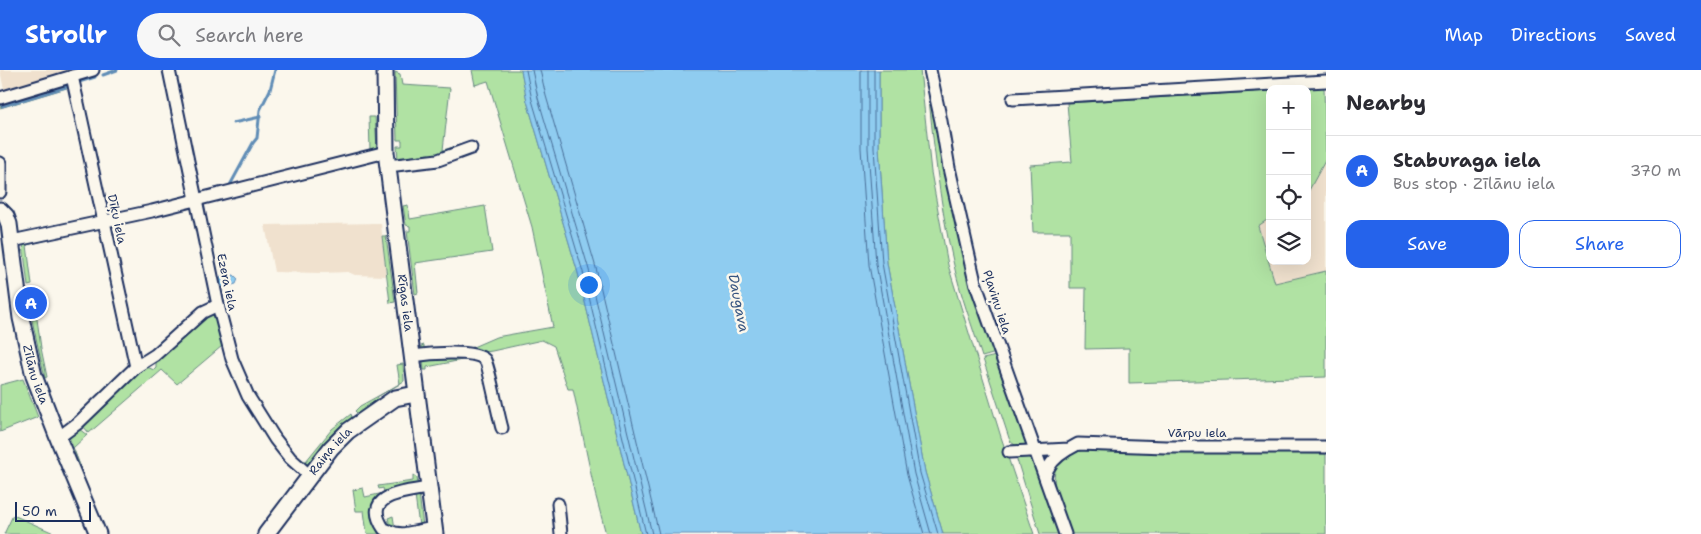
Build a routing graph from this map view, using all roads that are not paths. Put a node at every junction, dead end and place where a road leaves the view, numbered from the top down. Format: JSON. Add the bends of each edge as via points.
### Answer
{"nodes":[{"id":1,"x":93,"y":70,"type":"edge"},
{"id":2,"x":169,"y":70,"type":"edge"},
{"id":3,"x":384,"y":70,"type":"edge"},
{"id":4,"x":930,"y":70,"type":"edge"},
{"id":5,"x":72,"y":76,"type":"junction"},
{"id":6,"x":1326,"y":81,"type":"edge"},
{"id":7,"x":0,"y":98,"type":"edge"},
{"id":8,"x":1013,"y":99,"type":"dead end"},
{"id":9,"x":471,"y":148,"type":"dead end"},
{"id":10,"x":387,"y":159,"type":"junction"},
{"id":11,"x":0,"y":163,"type":"edge"},
{"id":12,"x":0,"y":192,"type":"edge"},
{"id":13,"x":195,"y":200,"type":"junction"},
{"id":14,"x":0,"y":210,"type":"edge"},
{"id":15,"x":103,"y":222,"type":"junction"},
{"id":16,"x":12,"y":241,"type":"junction"},
{"id":17,"x":218,"y":306,"type":"junction"},
{"id":18,"x":412,"y":356,"type":"junction"},
{"id":19,"x":136,"y":368,"type":"junction"},
{"id":20,"x":416,"y":394,"type":"junction"},
{"id":21,"x":502,"y":428,"type":"dead end"},
{"id":22,"x":58,"y":438,"type":"junction"},
{"id":23,"x":1326,"y":447,"type":"edge"},
{"id":24,"x":1069,"y":449,"type":"junction"},
{"id":25,"x":1035,"y":450,"type":"junction"},
{"id":26,"x":1009,"y":452,"type":"dead end"},
{"id":27,"x":310,"y":476,"type":"junction"},
{"id":28,"x":1045,"y":476,"type":"junction"},
{"id":29,"x":428,"y":488,"type":"junction"},
{"id":30,"x":558,"y":504,"type":"dead end"},
{"id":31,"x":434,"y":531,"type":"edge"},
{"id":32,"x":98,"y":534,"type":"edge"},
{"id":33,"x":266,"y":534,"type":"edge"},
{"id":34,"x":562,"y":534,"type":"edge"},
{"id":35,"x":1065,"y":534,"type":"edge"}],
"edges":[{"from":1,"to":5,"type":"street"},
{"from":2,"to":13,"type":"street","name":"Ezera iela"},
{"from":3,"to":10,"type":"main road","name":"Rīgas iela"},
{"from":4,"to":25,"type":"street","name":"Pļaviņu iela","via":[[974,282]]},
{"from":5,"to":7,"type":"street"},
{"from":5,"to":15,"type":"street","name":"Dīķu iela"},
{"from":6,"to":8,"type":"street"},
{"from":9,"to":10,"type":"street","via":[[438,160]]},
{"from":10,"to":13,"type":"street"},
{"from":10,"to":18,"type":"main road","name":"Rīgas iela"},
{"from":11,"to":12,"type":"street"},
{"from":13,"to":15,"type":"street"},
{"from":13,"to":17,"type":"street","name":"Ezera iela"},
{"from":14,"to":16,"type":"main road","name":"Zīlānu iela","via":[[6,216]]},
{"from":15,"to":16,"type":"street"},
{"from":15,"to":19,"type":"street","name":"Dīķu iela"},
{"from":16,"to":22,"type":"main road","name":"Zīlānu iela","via":[[28,352],[36,383]]},
{"from":17,"to":19,"type":"street","via":[[203,312]]},
{"from":17,"to":27,"type":"street","name":"Ezera iela","via":[[232,359],[248,396],[275,439]]},
{"from":18,"to":20,"type":"main road","name":"Rīgas iela"},
{"from":18,"to":21,"type":"street","via":[[471,354],[485,360]]},
{"from":19,"to":22,"type":"street"},
{"from":20,"to":27,"type":"main road","name":"Raiņa iela","via":[[396,398],[348,431]]},
{"from":20,"to":29,"type":"main road","name":"Rīgas iela"},
{"from":22,"to":32,"type":"main road","name":"Zīlānu iela"},
{"from":23,"to":24,"type":"street","name":"Vārpu iela","via":[[1078,444]]},
{"from":24,"to":25,"type":"street","name":"Vārpu iela"},
{"from":24,"to":28,"type":"street","name":"Vārpu iela","via":[[1057,456],[1046,469]]},
{"from":25,"to":26,"type":"street","name":"Vārpu iela"},
{"from":25,"to":28,"type":"street","name":"Pļaviņu iela"},
{"from":27,"to":33,"type":"main road","name":"Raiņa iela"},
{"from":28,"to":35,"type":"street","name":"Pļaviņu iela"},
{"from":29,"to":31,"type":"main road","name":"Rīgas iela"},
{"from":29,"to":31,"type":"street","via":[[401,492],[383,499],[378,517],[384,529],[395,534]]},
{"from":30,"to":34,"type":"street"}]}
